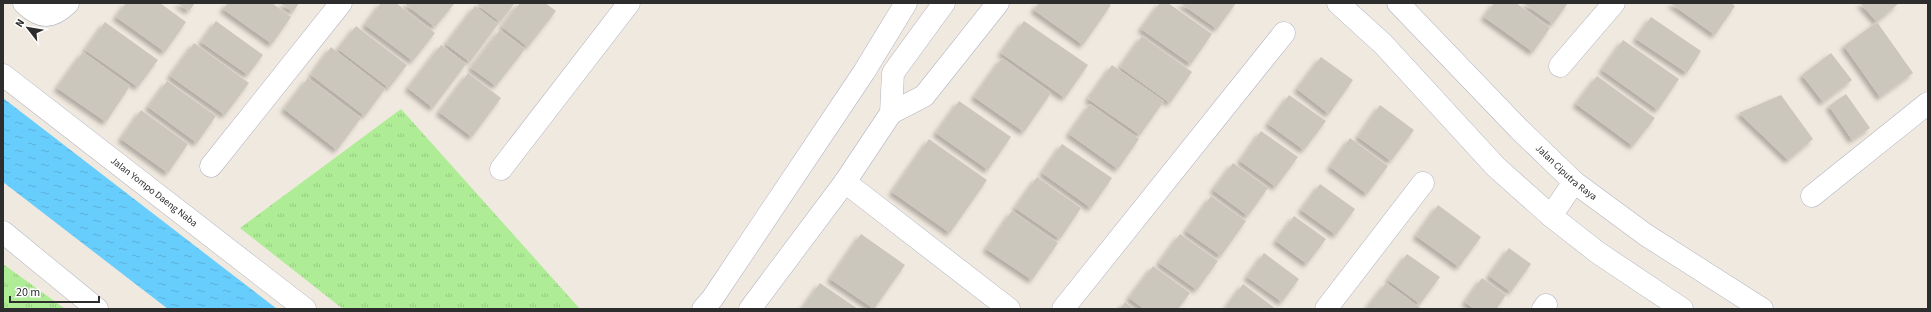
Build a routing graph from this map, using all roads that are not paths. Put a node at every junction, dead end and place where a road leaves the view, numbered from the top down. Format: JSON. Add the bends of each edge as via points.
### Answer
{"nodes":[{"id":1,"x":24,"y":3,"type":"edge"},
{"id":2,"x":68,"y":3,"type":"edge"},
{"id":3,"x":341,"y":3,"type":"edge"},
{"id":4,"x":629,"y":3,"type":"edge"},
{"id":5,"x":906,"y":3,"type":"edge"},
{"id":6,"x":944,"y":3,"type":"edge"},
{"id":7,"x":998,"y":3,"type":"edge"},
{"id":8,"x":1338,"y":3,"type":"edge"},
{"id":9,"x":1398,"y":3,"type":"edge"},
{"id":10,"x":1614,"y":3,"type":"edge"},
{"id":11,"x":1284,"y":33,"type":"dead end"},
{"id":12,"x":1560,"y":66,"type":"dead end"},
{"id":13,"x":3,"y":75,"type":"edge"},
{"id":14,"x":1928,"y":103,"type":"edge"},
{"id":15,"x":891,"y":113,"type":"junction"},
{"id":16,"x":211,"y":166,"type":"dead end"},
{"id":17,"x":501,"y":169,"type":"dead end"},
{"id":18,"x":846,"y":182,"type":"junction"},
{"id":19,"x":1574,"y":182,"type":"junction"},
{"id":20,"x":1423,"y":183,"type":"dead end"},
{"id":21,"x":1812,"y":196,"type":"dead end"},
{"id":22,"x":1550,"y":216,"type":"junction"},
{"id":23,"x":3,"y":232,"type":"edge"},
{"id":24,"x":97,"y":309,"type":"edge"},
{"id":25,"x":305,"y":309,"type":"edge"},
{"id":26,"x":703,"y":309,"type":"edge"},
{"id":27,"x":750,"y":309,"type":"edge"},
{"id":28,"x":1009,"y":309,"type":"edge"},
{"id":29,"x":1063,"y":309,"type":"edge"},
{"id":30,"x":1326,"y":309,"type":"edge"},
{"id":31,"x":1682,"y":309,"type":"edge"},
{"id":32,"x":1762,"y":309,"type":"edge"}],
"edges":[{"from":1,"to":2,"type":"street","via":[[36,14],[44,16],[54,14]]},
{"from":3,"to":16,"type":"street"},
{"from":4,"to":17,"type":"street"},
{"from":5,"to":26,"type":"street","via":[[864,72]]},
{"from":6,"to":15,"type":"street","via":[[894,73]]},
{"from":7,"to":15,"type":"street","via":[[924,96]]},
{"from":8,"to":22,"type":"street","via":[[1383,44],[1496,167]]},
{"from":9,"to":19,"type":"street","name":"Jalan Ciputra Raya","via":[[1519,130]]},
{"from":10,"to":12,"type":"street"},
{"from":11,"to":29,"type":"street"},
{"from":13,"to":25,"type":"street","name":"Jalan Yompo Daeng Naba"},
{"from":14,"to":21,"type":"street"},
{"from":15,"to":18,"type":"street"},
{"from":18,"to":27,"type":"street"},
{"from":18,"to":28,"type":"street"},
{"from":19,"to":22,"type":"street"},
{"from":19,"to":32,"type":"street","name":"Jalan Ciputra Raya","via":[[1646,235]]},
{"from":20,"to":30,"type":"street"},
{"from":22,"to":31,"type":"street","via":[[1597,252]]},
{"from":23,"to":24,"type":"street"}]}
